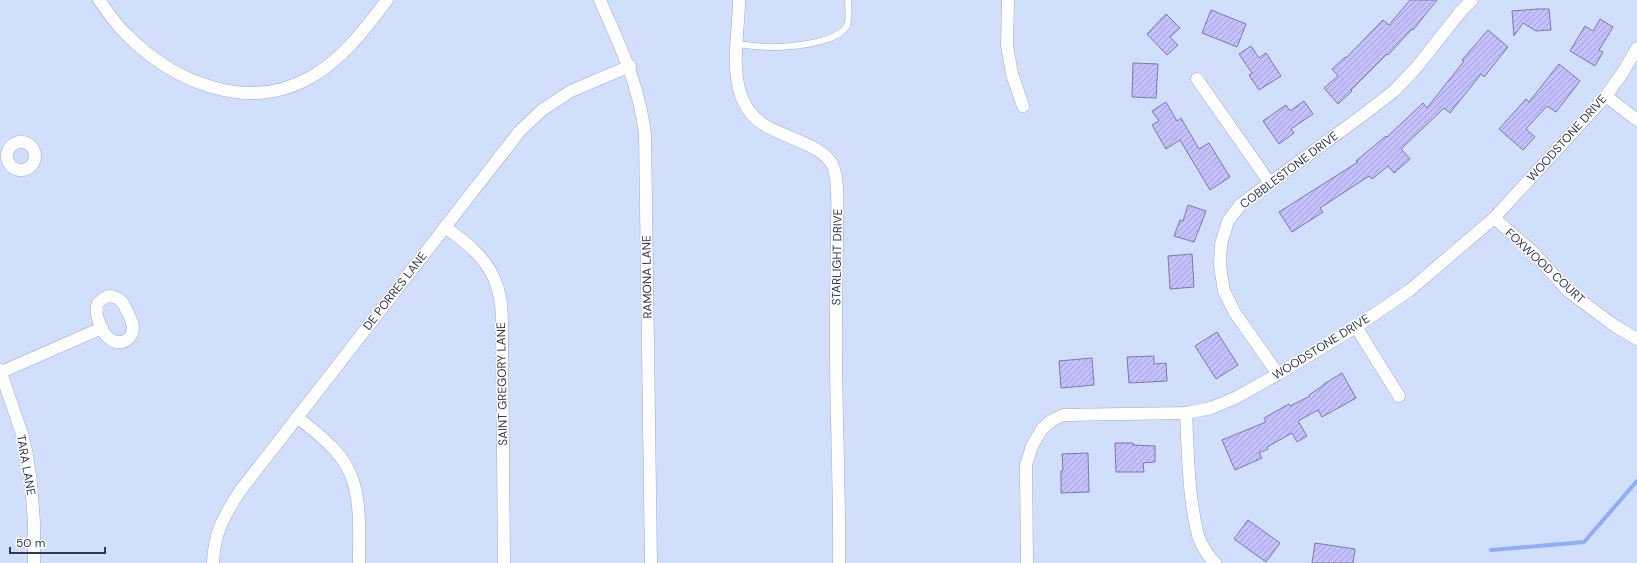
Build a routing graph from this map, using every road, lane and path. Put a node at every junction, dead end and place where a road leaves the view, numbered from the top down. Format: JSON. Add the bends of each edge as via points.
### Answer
{"nodes":[{"id":1,"x":98,"y":0,"type":"edge"},
{"id":2,"x":387,"y":0,"type":"edge"},
{"id":3,"x":600,"y":0,"type":"edge"},
{"id":4,"x":739,"y":0,"type":"edge"},
{"id":5,"x":848,"y":0,"type":"edge"},
{"id":6,"x":1008,"y":0,"type":"edge"},
{"id":7,"x":1472,"y":0,"type":"edge"},
{"id":8,"x":736,"y":44,"type":"junction"},
{"id":9,"x":1637,"y":48,"type":"edge"},
{"id":10,"x":630,"y":66,"type":"junction"},
{"id":11,"x":1197,"y":79,"type":"dead end"},
{"id":12,"x":1606,"y":96,"type":"junction"},
{"id":13,"x":1023,"y":106,"type":"dead end"},
{"id":14,"x":1637,"y":120,"type":"edge"},
{"id":15,"x":1270,"y":183,"type":"junction"},
{"id":16,"x":1494,"y":218,"type":"junction"},
{"id":17,"x":445,"y":227,"type":"junction"},
{"id":18,"x":1356,"y":326,"type":"junction"},
{"id":19,"x":102,"y":328,"type":"dead end"},
{"id":20,"x":1637,"y":339,"type":"edge"},
{"id":21,"x":0,"y":371,"type":"edge"},
{"id":22,"x":1278,"y":374,"type":"junction"},
{"id":23,"x":1399,"y":396,"type":"dead end"},
{"id":24,"x":1186,"y":413,"type":"junction"},
{"id":25,"x":297,"y":417,"type":"junction"},
{"id":26,"x":34,"y":563,"type":"edge"},
{"id":27,"x":213,"y":563,"type":"edge"},
{"id":28,"x":359,"y":563,"type":"edge"},
{"id":29,"x":504,"y":563,"type":"edge"},
{"id":30,"x":650,"y":563,"type":"edge"},
{"id":31,"x":839,"y":563,"type":"edge"},
{"id":32,"x":1027,"y":563,"type":"edge"},
{"id":33,"x":1215,"y":563,"type":"edge"}],
"edges":[{"from":1,"to":2,"type":"street","via":[[138,46],[167,67],[198,84],[215,89],[234,93],[257,93],[278,91],[316,74],[349,47]]},
{"from":3,"to":10,"type":"street","name":"RAMONA LANE"},
{"from":4,"to":8,"type":"street","name":"STARLIGHT DRIVE"},
{"from":5,"to":8,"type":"lane","via":[[847,25],[843,31],[819,42],[778,47]]},
{"from":6,"to":13,"type":"street","via":[[1008,52],[1012,74]]},
{"from":7,"to":15,"type":"street","name":"COBBLESTONE DRIVE","via":[[1394,91]]},
{"from":8,"to":31,"type":"street","name":"STARLIGHT DRIVE","via":[[737,78],[742,98],[750,112],[763,124],[819,151],[834,168],[837,201]]},
{"from":9,"to":12,"type":"street","name":"WOODSTONE DRIVE"},
{"from":10,"to":17,"type":"street","name":"DE PORRES LANE","via":[[571,91],[542,110],[519,132]]},
{"from":10,"to":30,"type":"street","name":"RAMONA LANE","via":[[646,134]]},
{"from":11,"to":15,"type":"street"},
{"from":12,"to":14,"type":"street"},
{"from":12,"to":16,"type":"street","name":"WOODSTONE DRIVE"},
{"from":15,"to":22,"type":"street","name":"COBBLESTONE DRIVE","via":[[1241,204],[1228,221],[1220,244],[1220,266],[1224,291],[1235,313]]},
{"from":16,"to":18,"type":"street","name":"WOODSTONE DRIVE","via":[[1410,290]]},
{"from":16,"to":20,"type":"street","name":"FOXWOOD COURT","via":[[1533,252],[1568,291]]},
{"from":17,"to":25,"type":"street","name":"DE PORRES LANE"},
{"from":17,"to":29,"type":"street","name":"SAINT GREGORY LANE","via":[[483,260],[497,285],[501,303]]},
{"from":18,"to":22,"type":"street","name":"WOODSTONE DRIVE"},
{"from":18,"to":23,"type":"street"},
{"from":19,"to":21,"type":"street"},
{"from":21,"to":26,"type":"street","name":"TARA LANE","via":[[27,455],[33,506]]},
{"from":22,"to":24,"type":"street","name":"WOODSTONE DRIVE","via":[[1235,398],[1211,408]]},
{"from":24,"to":32,"type":"street","name":"WOODSTONE DRIVE","via":[[1063,415],[1051,420],[1032,446],[1026,465]]},
{"from":24,"to":33,"type":"street","via":[[1191,490],[1197,532]]},
{"from":25,"to":27,"type":"street","name":"DE PORRES LANE","via":[[240,491],[223,518],[214,546]]},
{"from":25,"to":28,"type":"street","via":[[337,454],[353,480],[358,521]]}]}
